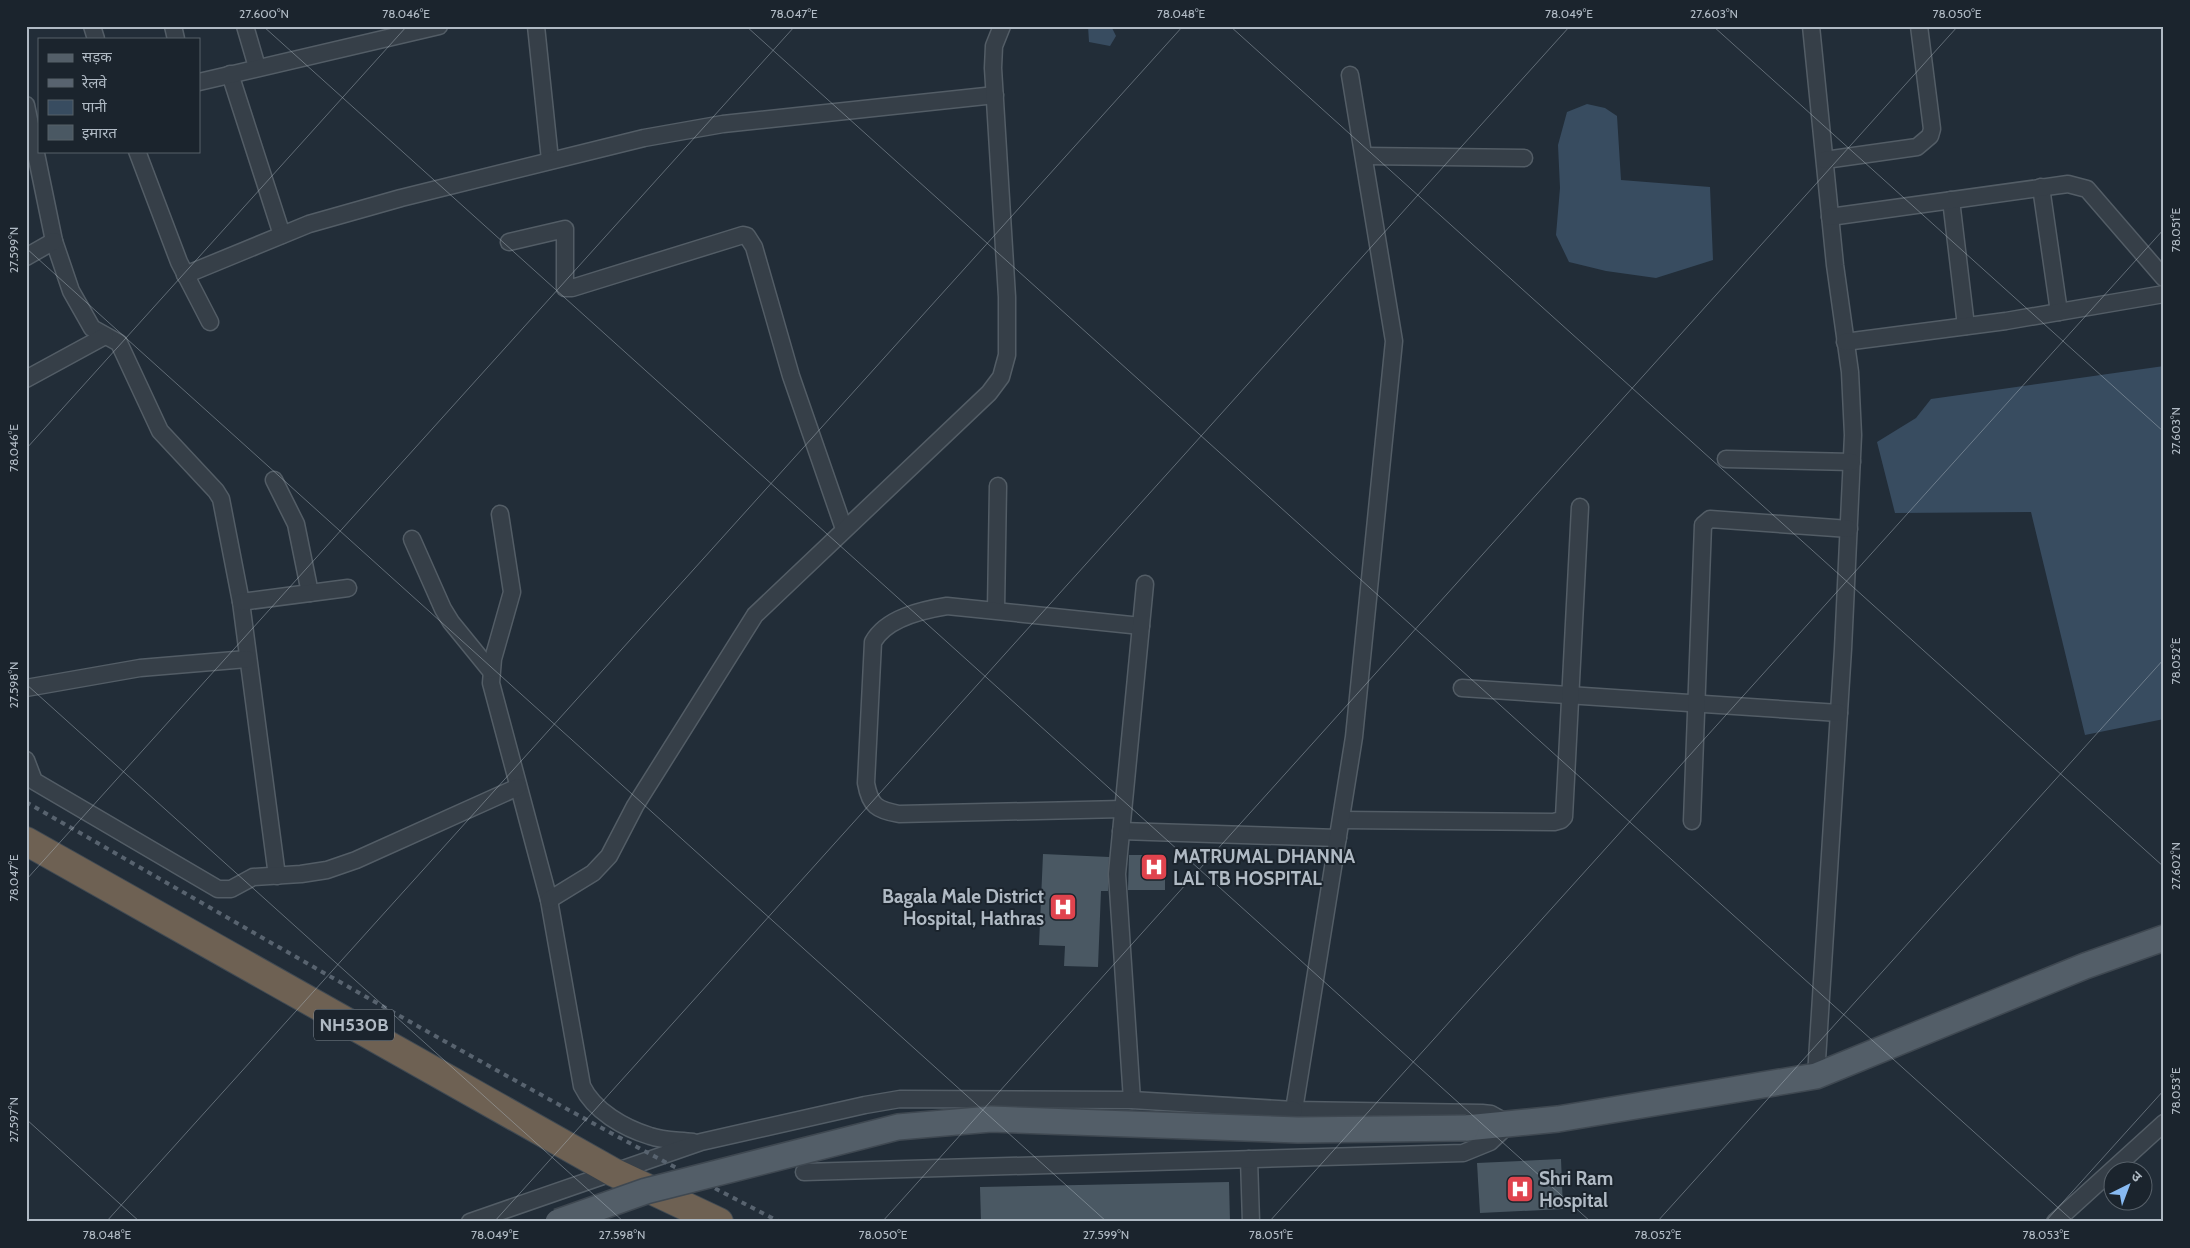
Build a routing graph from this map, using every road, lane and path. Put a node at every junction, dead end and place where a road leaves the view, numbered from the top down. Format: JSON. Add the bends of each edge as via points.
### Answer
{"nodes":[{"id":1,"x":92,"y":26,"type":"edge"},
{"id":2,"x":245,"y":26,"type":"edge"},
{"id":3,"x":439,"y":26,"type":"edge"},
{"id":4,"x":536,"y":26,"type":"edge"},
{"id":5,"x":1002,"y":26,"type":"edge"},
{"id":6,"x":1811,"y":26,"type":"edge"},
{"id":7,"x":1919,"y":26,"type":"edge"},
{"id":8,"x":96,"y":38,"type":"edge"},
{"id":9,"x":257,"y":67,"type":"junction"},
{"id":10,"x":230,"y":74,"type":"junction"},
{"id":11,"x":1350,"y":75,"type":"dead end"},
{"id":12,"x":200,"y":82,"type":"edge"},
{"id":13,"x":995,"y":95,"type":"junction"},
{"id":14,"x":26,"y":105,"type":"edge"},
{"id":15,"x":32,"y":123,"type":"edge"},
{"id":16,"x":137,"y":152,"type":"edge"},
{"id":17,"x":31,"y":154,"type":"edge"},
{"id":18,"x":1365,"y":156,"type":"junction"},
{"id":19,"x":1524,"y":158,"type":"dead end"},
{"id":20,"x":550,"y":160,"type":"junction"},
{"id":21,"x":1825,"y":160,"type":"junction"},
{"id":22,"x":2041,"y":188,"type":"junction"},
{"id":23,"x":1950,"y":200,"type":"junction"},
{"id":24,"x":1830,"y":217,"type":"junction"},
{"id":25,"x":282,"y":235,"type":"junction"},
{"id":26,"x":54,"y":241,"type":"junction"},
{"id":27,"x":509,"y":242,"type":"dead end"},
{"id":28,"x":26,"y":257,"type":"edge"},
{"id":29,"x":185,"y":275,"type":"junction"},
{"id":30,"x":2164,"y":278,"type":"edge"},
{"id":31,"x":2164,"y":294,"type":"edge"},
{"id":32,"x":2060,"y":312,"type":"junction"},
{"id":33,"x":210,"y":322,"type":"dead end"},
{"id":34,"x":1966,"y":326,"type":"junction"},
{"id":35,"x":105,"y":336,"type":"junction"},
{"id":36,"x":1845,"y":342,"type":"junction"},
{"id":37,"x":26,"y":379,"type":"edge"},
{"id":38,"x":1726,"y":459,"type":"dead end"},
{"id":39,"x":1852,"y":462,"type":"junction"},
{"id":40,"x":274,"y":480,"type":"dead end"},
{"id":41,"x":998,"y":486,"type":"dead end"},
{"id":42,"x":1580,"y":507,"type":"dead end"},
{"id":43,"x":500,"y":514,"type":"dead end"},
{"id":44,"x":844,"y":529,"type":"junction"},
{"id":45,"x":1849,"y":529,"type":"junction"},
{"id":46,"x":412,"y":539,"type":"dead end"},
{"id":47,"x":1145,"y":584,"type":"dead end"},
{"id":48,"x":348,"y":588,"type":"dead end"},
{"id":49,"x":310,"y":593,"type":"junction"},
{"id":50,"x":241,"y":602,"type":"junction"},
{"id":51,"x":996,"y":610,"type":"junction"},
{"id":52,"x":1141,"y":626,"type":"junction"},
{"id":53,"x":247,"y":659,"type":"junction"},
{"id":54,"x":490,"y":670,"type":"junction"},
{"id":55,"x":26,"y":688,"type":"edge"},
{"id":56,"x":1462,"y":688,"type":"dead end"},
{"id":57,"x":1570,"y":695,"type":"junction"},
{"id":58,"x":1697,"y":704,"type":"junction"},
{"id":59,"x":1839,"y":713,"type":"junction"},
{"id":60,"x":26,"y":760,"type":"edge"},
{"id":61,"x":518,"y":787,"type":"junction"},
{"id":62,"x":1124,"y":808,"type":"junction"},
{"id":63,"x":1341,"y":820,"type":"junction"},
{"id":64,"x":1692,"y":821,"type":"dead end"},
{"id":65,"x":1121,"y":831,"type":"junction"},
{"id":66,"x":1338,"y":838,"type":"junction"},
{"id":67,"x":26,"y":841,"type":"edge"},
{"id":68,"x":277,"y":876,"type":"junction"},
{"id":69,"x":549,"y":900,"type":"junction"},
{"id":70,"x":2164,"y":938,"type":"edge"},
{"id":71,"x":1816,"y":1076,"type":"junction"},
{"id":72,"x":1132,"y":1100,"type":"junction"},
{"id":73,"x":1294,"y":1110,"type":"junction"},
{"id":74,"x":2164,"y":1123,"type":"edge"},
{"id":75,"x":1509,"y":1124,"type":"junction"},
{"id":76,"x":701,"y":1142,"type":"junction"},
{"id":77,"x":1248,"y":1159,"type":"junction"},
{"id":78,"x":613,"y":1172,"type":"junction"},
{"id":79,"x":804,"y":1172,"type":"dead end"},
{"id":80,"x":470,"y":1222,"type":"edge"},
{"id":81,"x":558,"y":1222,"type":"edge"},
{"id":82,"x":719,"y":1222,"type":"edge"},
{"id":83,"x":1251,"y":1222,"type":"edge"},
{"id":84,"x":2056,"y":1222,"type":"edge"}],
"edges":[{"from":1,"to":8,"type":"street"},
{"from":2,"to":9,"type":"street"},
{"from":3,"to":9,"type":"street"},
{"from":4,"to":20,"type":"street"},
{"from":5,"to":13,"type":"street","via":[[994,46]]},
{"from":6,"to":21,"type":"street"},
{"from":7,"to":21,"type":"street","via":[[1932,129],[1930,136],[1918,147]]},
{"from":9,"to":10,"type":"street"},
{"from":10,"to":12,"type":"street"},
{"from":10,"to":25,"type":"street"},
{"from":11,"to":18,"type":"street"},
{"from":13,"to":20,"type":"street","via":[[723,124]]},
{"from":13,"to":44,"type":"street","via":[[1007,297],[1005,367],[989,394]]},
{"from":14,"to":15,"type":"street"},
{"from":15,"to":17,"type":"street"},
{"from":16,"to":29,"type":"street"},
{"from":17,"to":26,"type":"street"},
{"from":18,"to":19,"type":"street"},
{"from":18,"to":63,"type":"street","via":[[1394,341],[1354,737]]},
{"from":20,"to":25,"type":"street","via":[[308,224]]},
{"from":21,"to":24,"type":"street"},
{"from":22,"to":23,"type":"street"},
{"from":22,"to":30,"type":"street","via":[[2068,184],[2087,190]]},
{"from":22,"to":32,"type":"street"},
{"from":23,"to":24,"type":"street"},
{"from":23,"to":34,"type":"street"},
{"from":24,"to":36,"type":"street"},
{"from":25,"to":29,"type":"street"},
{"from":26,"to":28,"type":"street"},
{"from":26,"to":35,"type":"street","via":[[72,291],[90,326]]},
{"from":27,"to":44,"type":"street","via":[[565,229],[565,288],[572,288],[747,236],[754,247],[791,376]]},
{"from":29,"to":33,"type":"street"},
{"from":31,"to":32,"type":"street"},
{"from":32,"to":34,"type":"street"},
{"from":34,"to":36,"type":"street"},
{"from":35,"to":37,"type":"street"},
{"from":35,"to":50,"type":"street","via":[[119,343],[160,431],[221,500]]},
{"from":36,"to":39,"type":"street","via":[[1853,435]]},
{"from":38,"to":39,"type":"street"},
{"from":39,"to":45,"type":"street"},
{"from":40,"to":49,"type":"street","via":[[296,524]]},
{"from":41,"to":51,"type":"street"},
{"from":42,"to":57,"type":"street"},
{"from":43,"to":54,"type":"street","via":[[512,592]]},
{"from":44,"to":69,"type":"street","via":[[755,615],[635,806],[609,856],[593,873]]},
{"from":45,"to":58,"type":"street","via":[[1707,520],[1702,532]]},
{"from":45,"to":59,"type":"street"},
{"from":46,"to":54,"type":"street","via":[[443,609]]},
{"from":47,"to":52,"type":"street"},
{"from":48,"to":49,"type":"street"},
{"from":49,"to":50,"type":"street"},
{"from":50,"to":53,"type":"street"},
{"from":51,"to":52,"type":"street"},
{"from":51,"to":62,"type":"street","via":[[936,608],[885,626],[877,634],[873,642],[866,783],[873,805],[884,812],[899,814]]},
{"from":52,"to":62,"type":"street"},
{"from":53,"to":55,"type":"street","via":[[140,668]]},
{"from":53,"to":68,"type":"street"},
{"from":54,"to":61,"type":"street"},
{"from":56,"to":57,"type":"street"},
{"from":57,"to":58,"type":"street"},
{"from":57,"to":63,"type":"street","via":[[1566,811],[1561,820]]},
{"from":58,"to":59,"type":"street"},
{"from":58,"to":64,"type":"street"},
{"from":59,"to":71,"type":"street"},
{"from":60,"to":68,"type":"street","via":[[34,781],[218,889],[231,889],[253,877]]},
{"from":61,"to":68,"type":"street","via":[[356,860],[327,870]]},
{"from":61,"to":69,"type":"street"},
{"from":62,"to":65,"type":"street"},
{"from":63,"to":66,"type":"street"},
{"from":65,"to":66,"type":"street"},
{"from":65,"to":72,"type":"street","via":[[1117,874]]},
{"from":66,"to":73,"type":"street"},
{"from":67,"to":78,"type":"highway","number":"NH530B"},
{"from":69,"to":76,"type":"street","via":[[586,1094],[618,1122],[651,1137]]},
{"from":70,"to":71,"type":"main road","via":[[2085,966]]},
{"from":71,"to":75,"type":"main road","via":[[1558,1119]]},
{"from":72,"to":73,"type":"street"},
{"from":72,"to":76,"type":"street","via":[[900,1099]]},
{"from":73,"to":75,"type":"street","via":[[1482,1113]]},
{"from":74,"to":84,"type":"street"},
{"from":75,"to":77,"type":"street","via":[[1490,1142],[1463,1153]]},
{"from":75,"to":81,"type":"main road","bridge":true,"via":[[1466,1128],[1280,1130],[992,1119],[898,1127],[646,1191]]},
{"from":76,"to":78,"type":"street"},
{"from":77,"to":79,"type":"street"},
{"from":77,"to":83,"type":"street"},
{"from":78,"to":80,"type":"street"},
{"from":78,"to":82,"type":"highway","number":"NH530B"}]}
